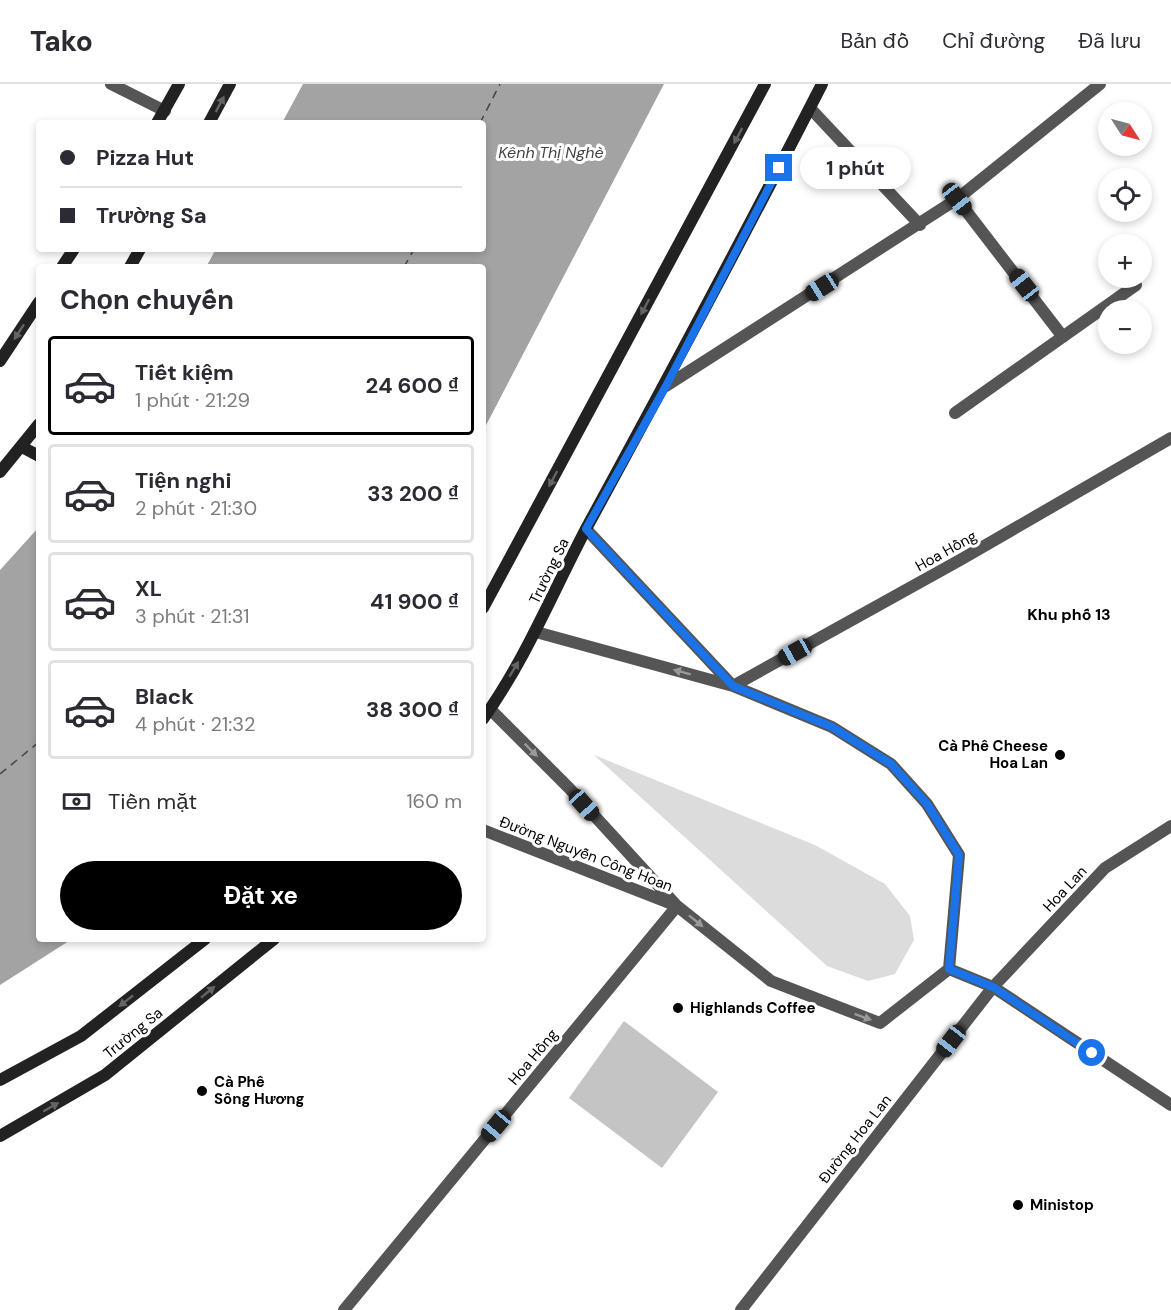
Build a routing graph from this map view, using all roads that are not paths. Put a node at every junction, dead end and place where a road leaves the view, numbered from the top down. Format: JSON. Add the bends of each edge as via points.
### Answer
{"nodes":[{"id":1,"x":111,"y":84,"type":"edge"},
{"id":2,"x":179,"y":84,"type":"edge"},
{"id":3,"x":230,"y":84,"type":"edge"},
{"id":4,"x":765,"y":84,"type":"edge"},
{"id":5,"x":822,"y":84,"type":"edge"},
{"id":6,"x":1100,"y":84,"type":"edge"},
{"id":7,"x":810,"y":108,"type":"junction"},
{"id":8,"x":165,"y":111,"type":"junction"},
{"id":9,"x":159,"y":120,"type":"edge"},
{"id":10,"x":211,"y":120,"type":"edge"},
{"id":11,"x":957,"y":199,"type":"junction"},
{"id":12,"x":920,"y":225,"type":"junction"},
{"id":13,"x":1132,"y":288,"type":"edge"},
{"id":14,"x":36,"y":307,"type":"edge"},
{"id":15,"x":1064,"y":337,"type":"junction"},
{"id":16,"x":0,"y":361,"type":"edge"},
{"id":17,"x":666,"y":386,"type":"junction"},
{"id":18,"x":955,"y":413,"type":"dead end"},
{"id":19,"x":36,"y":428,"type":"edge"},
{"id":20,"x":1171,"y":438,"type":"edge"},
{"id":21,"x":22,"y":447,"type":"junction"},
{"id":22,"x":36,"y":454,"type":"edge"},
{"id":23,"x":0,"y":472,"type":"edge"},
{"id":24,"x":586,"y":529,"type":"junction"},
{"id":25,"x":486,"y":602,"type":"edge"},
{"id":26,"x":536,"y":632,"type":"junction"},
{"id":27,"x":733,"y":686,"type":"junction"},
{"id":28,"x":487,"y":714,"type":"edge"},
{"id":29,"x":1171,"y":826,"type":"edge"},
{"id":30,"x":486,"y":831,"type":"edge"},
{"id":31,"x":677,"y":906,"type":"junction"},
{"id":32,"x":201,"y":942,"type":"edge"},
{"id":33,"x":270,"y":942,"type":"edge"},
{"id":34,"x":949,"y":969,"type":"junction"},
{"id":35,"x":993,"y":987,"type":"junction"},
{"id":36,"x":0,"y":1080,"type":"edge"},
{"id":37,"x":1171,"y":1105,"type":"edge"},
{"id":38,"x":0,"y":1136,"type":"edge"},
{"id":39,"x":344,"y":1310,"type":"edge"},
{"id":40,"x":741,"y":1310,"type":"edge"}],
"edges":[{"from":1,"to":8,"type":"street"},
{"from":2,"to":8,"type":"street"},
{"from":10,"to":3,"type":"street","one_way":true},
{"from":4,"to":25,"type":"street","one_way":true},
{"from":5,"to":7,"type":"street","name":"Trường Sa"},
{"from":6,"to":11,"type":"street"},
{"from":7,"to":12,"type":"street"},
{"from":7,"to":17,"type":"street","name":"Trường Sa"},
{"from":8,"to":9,"type":"street"},
{"from":11,"to":12,"type":"street"},
{"from":11,"to":15,"type":"street"},
{"from":12,"to":17,"type":"street"},
{"from":13,"to":15,"type":"street"},
{"from":14,"to":16,"type":"street","one_way":true},
{"from":15,"to":18,"type":"street"},
{"from":17,"to":24,"type":"street","name":"Trường Sa"},
{"from":19,"to":21,"type":"street"},
{"from":20,"to":27,"type":"street","name":"Hoa Hồng"},
{"from":21,"to":22,"type":"street"},
{"from":21,"to":23,"type":"street"},
{"from":24,"to":26,"type":"street","name":"Trường Sa"},
{"from":24,"to":27,"type":"street"},
{"from":27,"to":26,"type":"street","one_way":true},
{"from":28,"to":26,"type":"street","name":"Trường Sa","one_way":true},
{"from":27,"to":34,"type":"street","via":[[832,727],[891,764],[927,804],[959,855]]},
{"from":28,"to":31,"type":"street","name":"Đường Nguyễn Công Hoan","one_way":true,"via":[[569,788]]},
{"from":29,"to":35,"type":"street","name":"Hoa Lan","via":[[1105,868]]},
{"from":30,"to":31,"type":"street","name":"Đường Nguyễn Công Hoan"},
{"from":31,"to":34,"type":"street","name":"Đường Nguyễn Công Hoan","one_way":true,"via":[[771,981],[880,1023]]},
{"from":31,"to":39,"type":"street","name":"Hoa Hồng"},
{"from":32,"to":36,"type":"street","name":"Trường Sa","one_way":true,"via":[[81,1036]]},
{"from":38,"to":33,"type":"street","name":"Trường Sa","one_way":true,"via":[[105,1075]]},
{"from":34,"to":35,"type":"street"},
{"from":35,"to":37,"type":"street"},
{"from":35,"to":40,"type":"street","name":"Đường Hoa Lan"}]}
